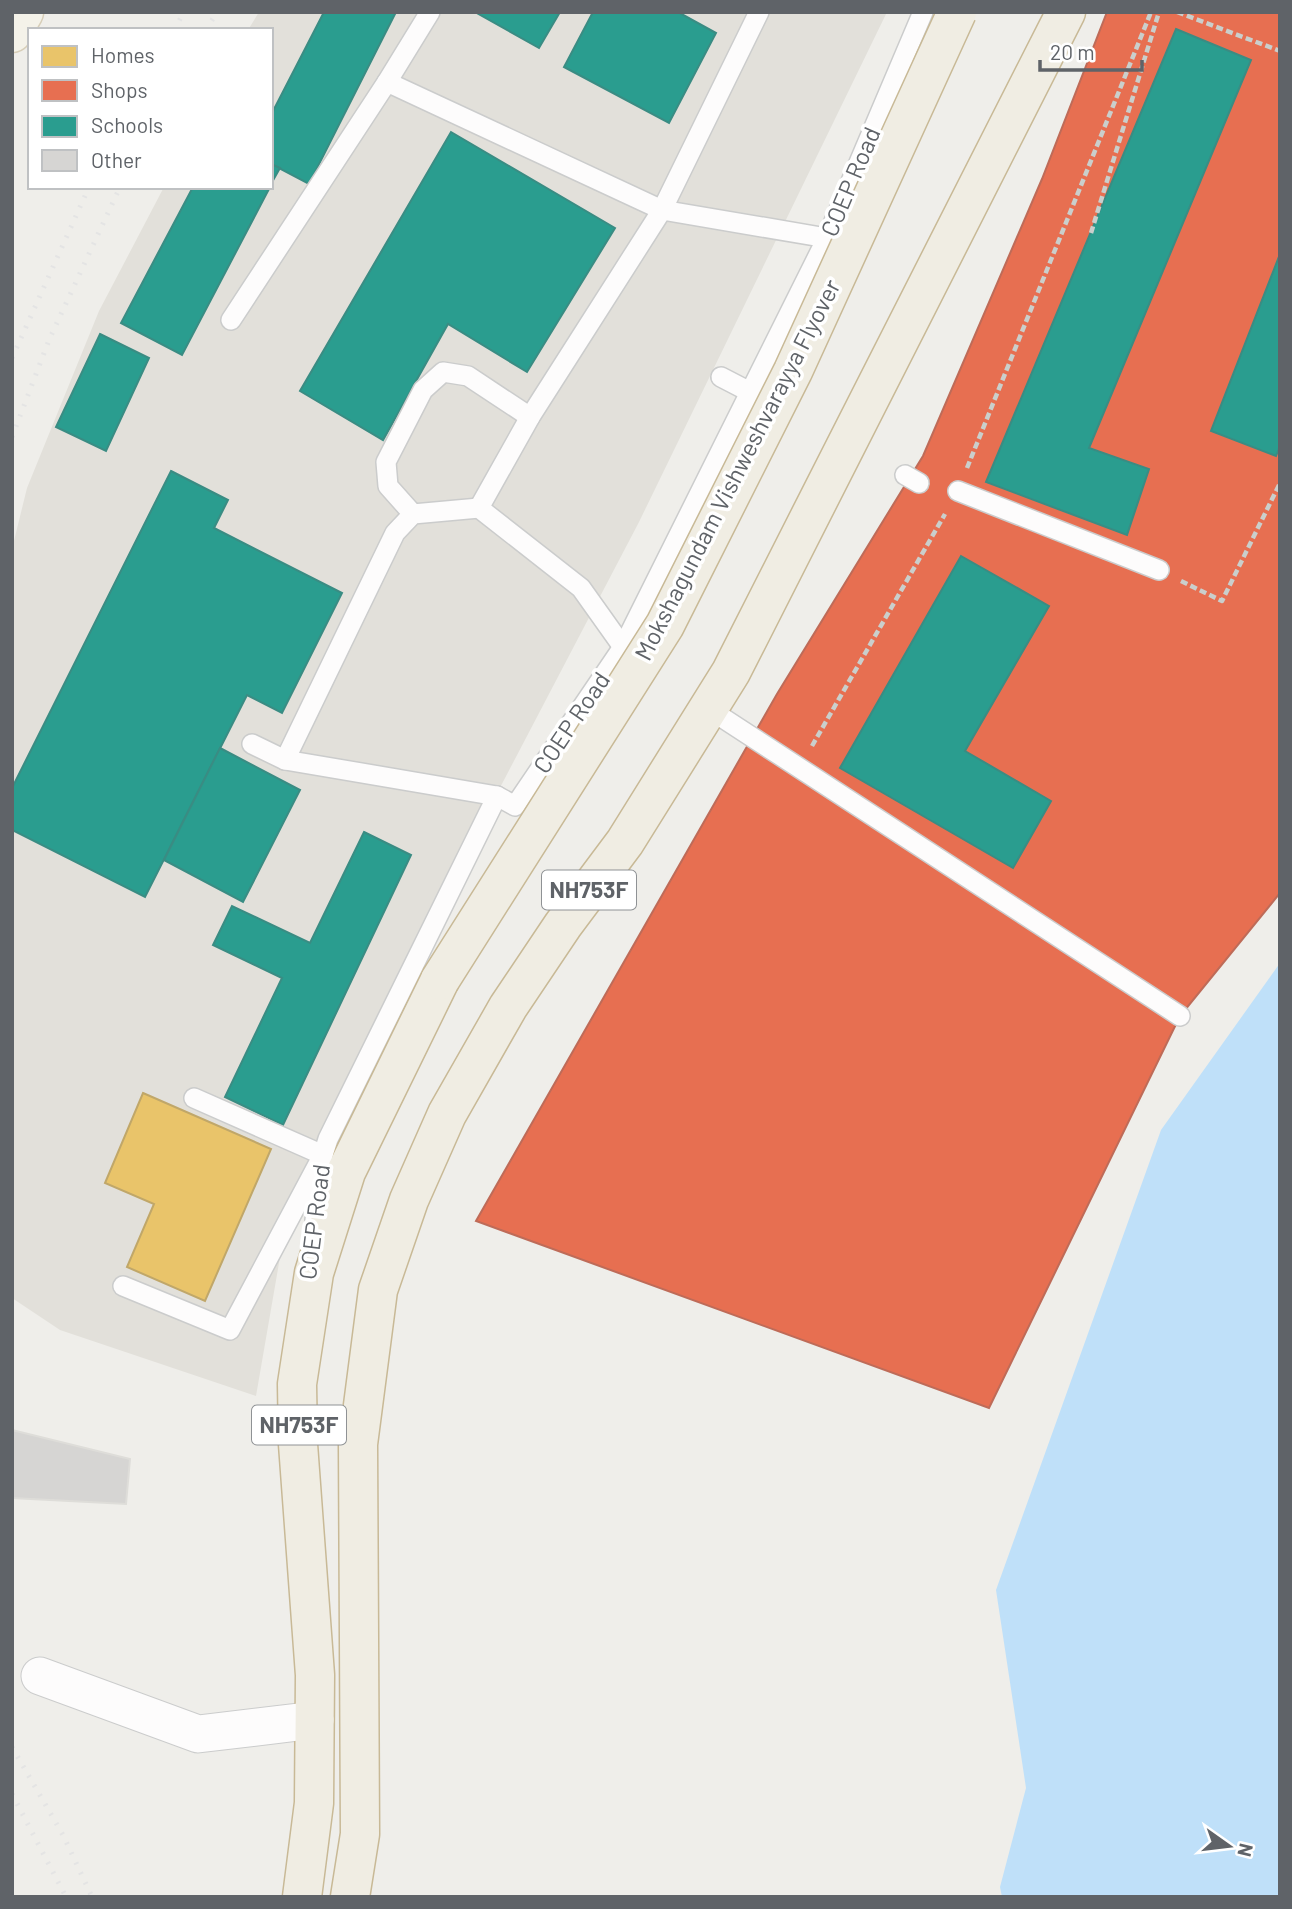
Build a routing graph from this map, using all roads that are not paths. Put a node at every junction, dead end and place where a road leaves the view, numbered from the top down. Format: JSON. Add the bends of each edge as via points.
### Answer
{"nodes":[{"id":1,"x":24,"y":12,"type":"edge"},
{"id":2,"x":430,"y":12,"type":"edge"},
{"id":3,"x":759,"y":12,"type":"edge"},
{"id":4,"x":923,"y":12,"type":"edge"},
{"id":5,"x":957,"y":12,"type":"edge"},
{"id":6,"x":1066,"y":12,"type":"edge"},
{"id":7,"x":12,"y":33,"type":"edge"},
{"id":8,"x":387,"y":82,"type":"junction"},
{"id":9,"x":662,"y":210,"type":"junction"},
{"id":10,"x":827,"y":238,"type":"junction"},
{"id":11,"x":231,"y":320,"type":"dead end"},
{"id":12,"x":721,"y":377,"type":"dead end"},
{"id":13,"x":750,"y":392,"type":"junction"},
{"id":14,"x":530,"y":417,"type":"junction"},
{"id":15,"x":958,"y":491,"type":"road end"},
{"id":16,"x":479,"y":508,"type":"junction"},
{"id":17,"x":413,"y":514,"type":"junction"},
{"id":18,"x":1159,"y":570,"type":"road end"},
{"id":19,"x":623,"y":647,"type":"junction"},
{"id":20,"x":709,"y":709,"type":"junction"},
{"id":21,"x":252,"y":744,"type":"dead end"},
{"id":22,"x":285,"y":760,"type":"junction"},
{"id":23,"x":497,"y":796,"type":"junction"},
{"id":24,"x":1180,"y":1016,"type":"dead end"},
{"id":25,"x":194,"y":1098,"type":"dead end"},
{"id":26,"x":323,"y":1154,"type":"junction"},
{"id":27,"x":122,"y":1286,"type":"dead end"},
{"id":28,"x":297,"y":1384,"type":"junction"},
{"id":29,"x":40,"y":1676,"type":"dead end"},
{"id":30,"x":315,"y":1720,"type":"junction"},
{"id":31,"x":360,"y":1834,"type":"junction"},
{"id":32,"x":302,"y":1897,"type":"edge"},
{"id":33,"x":350,"y":1897,"type":"edge"},
{"id":34,"x":375,"y":1897,"type":"edge"}],
"edges":[{"from":1,"to":7,"type":"main road"},
{"from":2,"to":8,"type":"lane"},
{"from":3,"to":9,"type":"lane"},
{"from":4,"to":10,"type":"lane","name":"COEP Road"},
{"from":5,"to":28,"type":"highway","name":"Mokshagundam Vishweshvarayya Flyover","number":"NH753F","bridge":true,"via":[[793,371],[665,625],[440,980],[346,1171],[314,1273]]},
{"from":6,"to":20,"type":"highway","number":"NH753F","via":[[776,587]]},
{"from":8,"to":9,"type":"lane"},
{"from":8,"to":11,"type":"lane"},
{"from":9,"to":10,"type":"lane"},
{"from":9,"to":14,"type":"lane"},
{"from":10,"to":13,"type":"lane","name":"COEP Road"},
{"from":12,"to":13,"type":"lane"},
{"from":13,"to":19,"type":"lane","name":"COEP Road"},
{"from":14,"to":16,"type":"lane"},
{"from":14,"to":17,"type":"lane","via":[[468,376],[443,372],[423,390],[386,462],[388,486]]},
{"from":15,"to":18,"type":"lane"},
{"from":16,"to":17,"type":"lane"},
{"from":16,"to":19,"type":"lane","via":[[581,588]]},
{"from":17,"to":22,"type":"lane","via":[[395,533]]},
{"from":19,"to":23,"type":"lane","name":"COEP Road","via":[[515,806]]},
{"from":20,"to":24,"type":"lane"},
{"from":20,"to":31,"type":"highway","number":"NH753F","via":[[625,842],[508,1007],[461,1090],[409,1200],[378,1290],[358,1444]]},
{"from":21,"to":22,"type":"lane"},
{"from":22,"to":23,"type":"lane"},
{"from":23,"to":26,"type":"lane","name":"COEP Road"},
{"from":25,"to":26,"type":"lane"},
{"from":26,"to":27,"type":"lane","via":[[230,1330]]},
{"from":26,"to":28,"type":"lane","name":"COEP Road"},
{"from":28,"to":30,"type":"highway","number":"NH753F"},
{"from":29,"to":30,"type":"street","via":[[198,1734]]},
{"from":30,"to":32,"type":"highway","number":"NH753F","via":[[314,1803]]},
{"from":31,"to":33,"type":"highway","number":"NH753F"},
{"from":31,"to":34,"type":"highway","number":"NH753F"}]}
